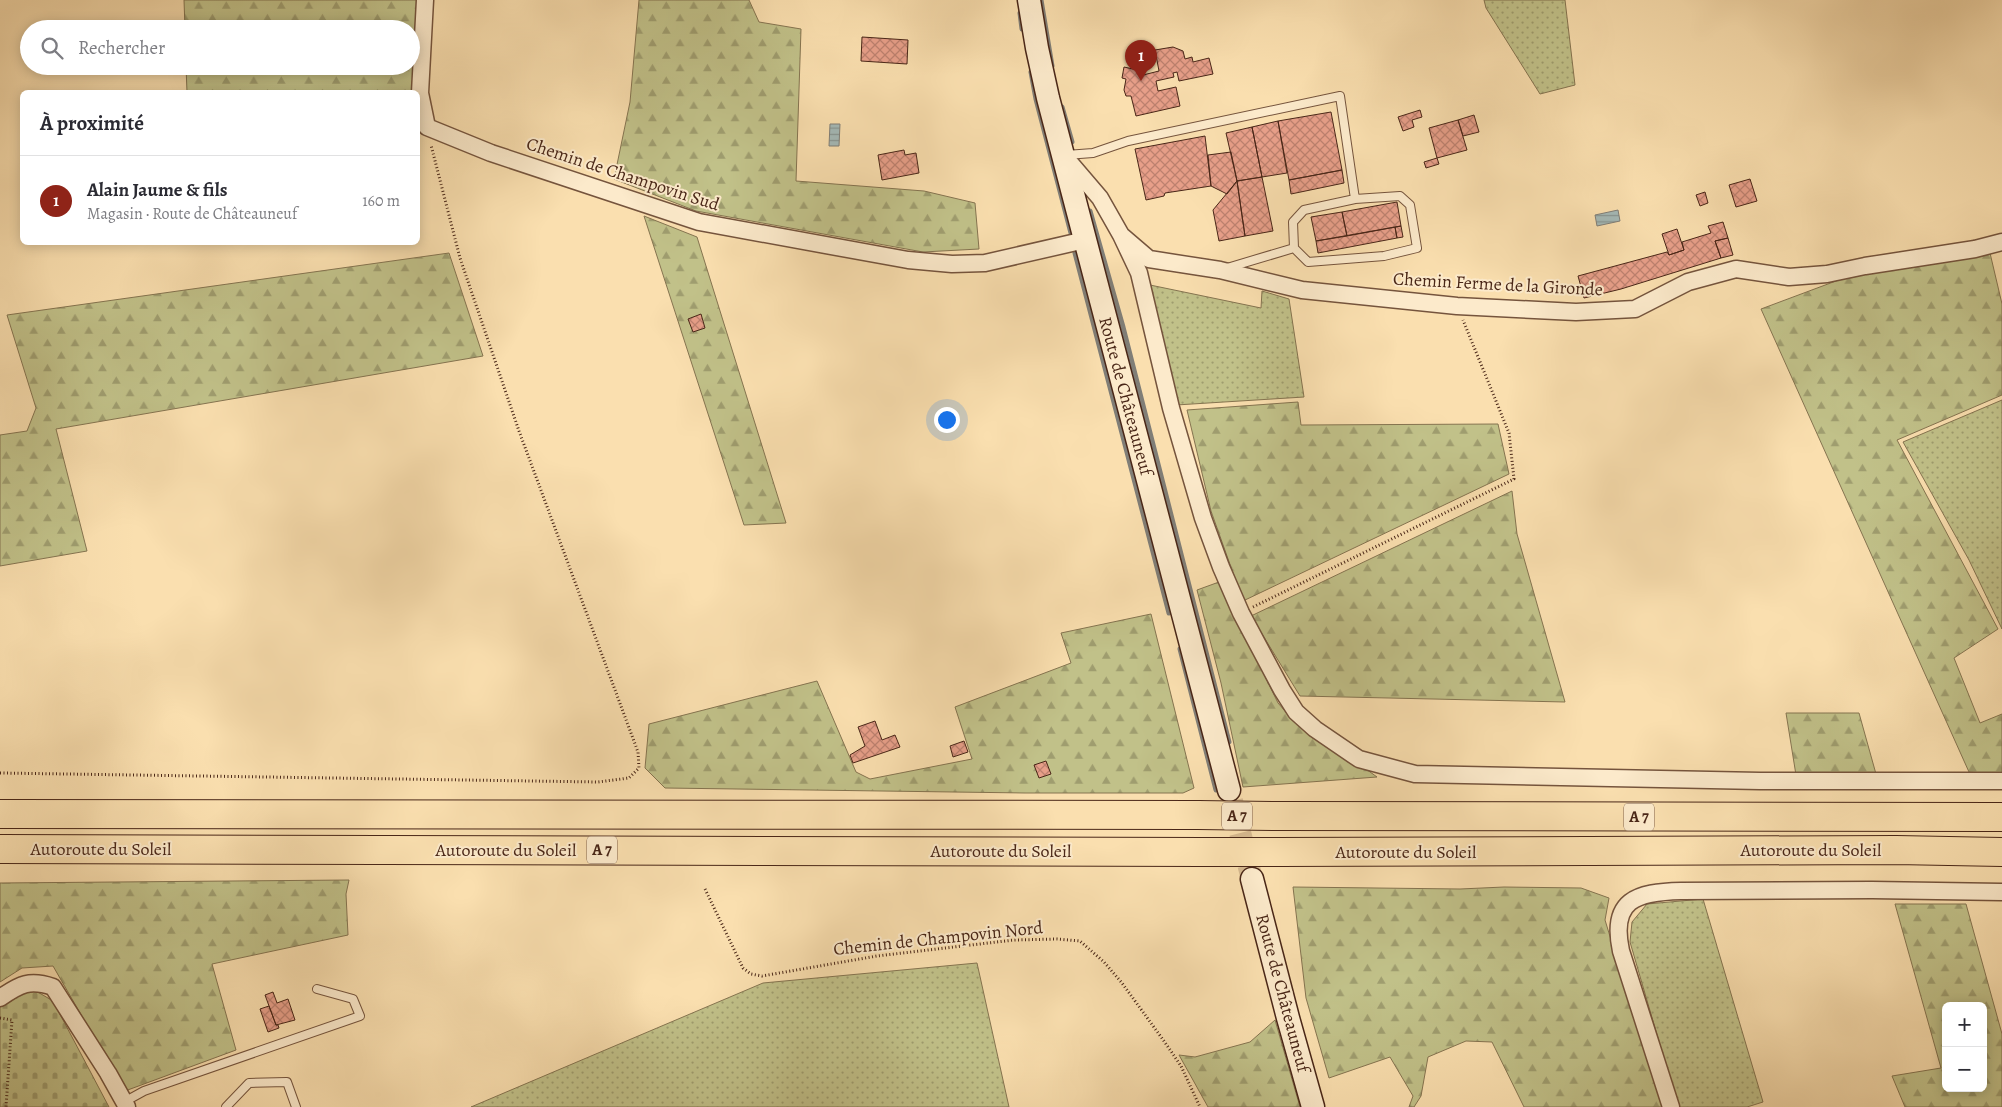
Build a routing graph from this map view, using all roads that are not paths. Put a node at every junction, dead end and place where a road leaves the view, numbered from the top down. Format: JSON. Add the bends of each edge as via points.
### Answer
{"nodes":[{"id":1,"x":425,"y":0,"type":"edge"},
{"id":2,"x":1029,"y":0,"type":"edge"},
{"id":3,"x":1064,"y":156,"type":"junction"},
{"id":4,"x":1355,"y":200,"type":"junction"},
{"id":5,"x":1121,"y":235,"type":"junction"},
{"id":6,"x":1085,"y":240,"type":"junction"},
{"id":7,"x":2002,"y":242,"type":"edge"},
{"id":8,"x":1294,"y":248,"type":"junction"},
{"id":9,"x":1220,"y":270,"type":"junction"},
{"id":10,"x":2002,"y":781,"type":"edge"},
{"id":11,"x":1229,"y":790,"type":"tunnel mouth"},
{"id":12,"x":0,"y":801,"type":"edge"},
{"id":13,"x":0,"y":814,"type":"edge"},
{"id":14,"x":82,"y":815,"type":"junction"},
{"id":15,"x":2002,"y":818,"type":"edge"},
{"id":16,"x":0,"y":849,"type":"edge"},
{"id":17,"x":349,"y":850,"type":"junction"},
{"id":18,"x":2002,"y":852,"type":"edge"},
{"id":19,"x":0,"y":866,"type":"edge"},
{"id":20,"x":1252,"y":879,"type":"tunnel mouth"},
{"id":21,"x":2002,"y":892,"type":"edge"},
{"id":22,"x":316,"y":989,"type":"dead end"},
{"id":23,"x":0,"y":998,"type":"edge"},
{"id":24,"x":125,"y":1104,"type":"edge"},
{"id":25,"x":226,"y":1107,"type":"edge"},
{"id":26,"x":296,"y":1107,"type":"edge"},
{"id":27,"x":1314,"y":1107,"type":"edge"},
{"id":28,"x":1671,"y":1107,"type":"edge"}],
"edges":[{"from":1,"to":6,"type":"street","name":"Chemin de Champovin Sud","via":[[420,93],[427,127],[492,153],[698,222],[908,260],[985,263]]},
{"from":2,"to":3,"type":"main road","name":"Route de Châteauneuf","via":[[1048,98]]},
{"from":3,"to":4,"type":"lane","via":[[1093,153],[1128,141],[1340,96]]},
{"from":3,"to":5,"type":"street","name":"Chemin Ferme de la Gironde","via":[[1100,198]]},
{"from":3,"to":6,"type":"main road","name":"Route de Châteauneuf"},
{"from":4,"to":8,"type":"lane","via":[[1304,210],[1293,222]]},
{"from":4,"to":8,"type":"lane","via":[[1400,196],[1410,205],[1417,248],[1384,256],[1308,262]]},
{"from":5,"to":9,"type":"street","name":"Chemin Ferme de la Gironde","via":[[1149,259]]},
{"from":5,"to":10,"type":"street","via":[[1139,274],[1171,408],[1221,567],[1296,712],[1359,759],[1416,774],[1740,781]]},
{"from":6,"to":11,"type":"main road","name":"Route de Châteauneuf"},
{"from":7,"to":9,"type":"street","name":"Chemin Ferme de la Gironde","via":[[1827,274],[1789,277],[1736,269],[1688,282],[1635,309],[1576,312],[1457,306],[1302,290]]},
{"from":8,"to":9,"type":"lane"},
{"from":12,"to":14,"type":"highway"},
{"from":13,"to":14,"type":"highway","name":"Autoroute du Soleil","number":"A 7"},
{"from":14,"to":15,"type":"highway","name":"Autoroute du Soleil","number":"A 7","bridge":true},
{"from":16,"to":17,"type":"highway","name":"Autoroute du Soleil","number":"A 7"},
{"from":17,"to":18,"type":"highway","name":"Autoroute du Soleil","number":"A 7","bridge":true},
{"from":17,"to":19,"type":"highway","via":[[282,867]]},
{"from":20,"to":27,"type":"main road","name":"Route de Châteauneuf"},
{"from":21,"to":28,"type":"street","via":[[1671,891],[1642,895],[1628,904],[1619,917],[1617,933]]},
{"from":22,"to":24,"type":"lane","via":[[353,999],[360,1016],[144,1091]]},
{"from":23,"to":24,"type":"street","via":[[18,985],[40,982],[54,987]]},
{"from":25,"to":26,"type":"lane","via":[[249,1083],[287,1082]]}]}
